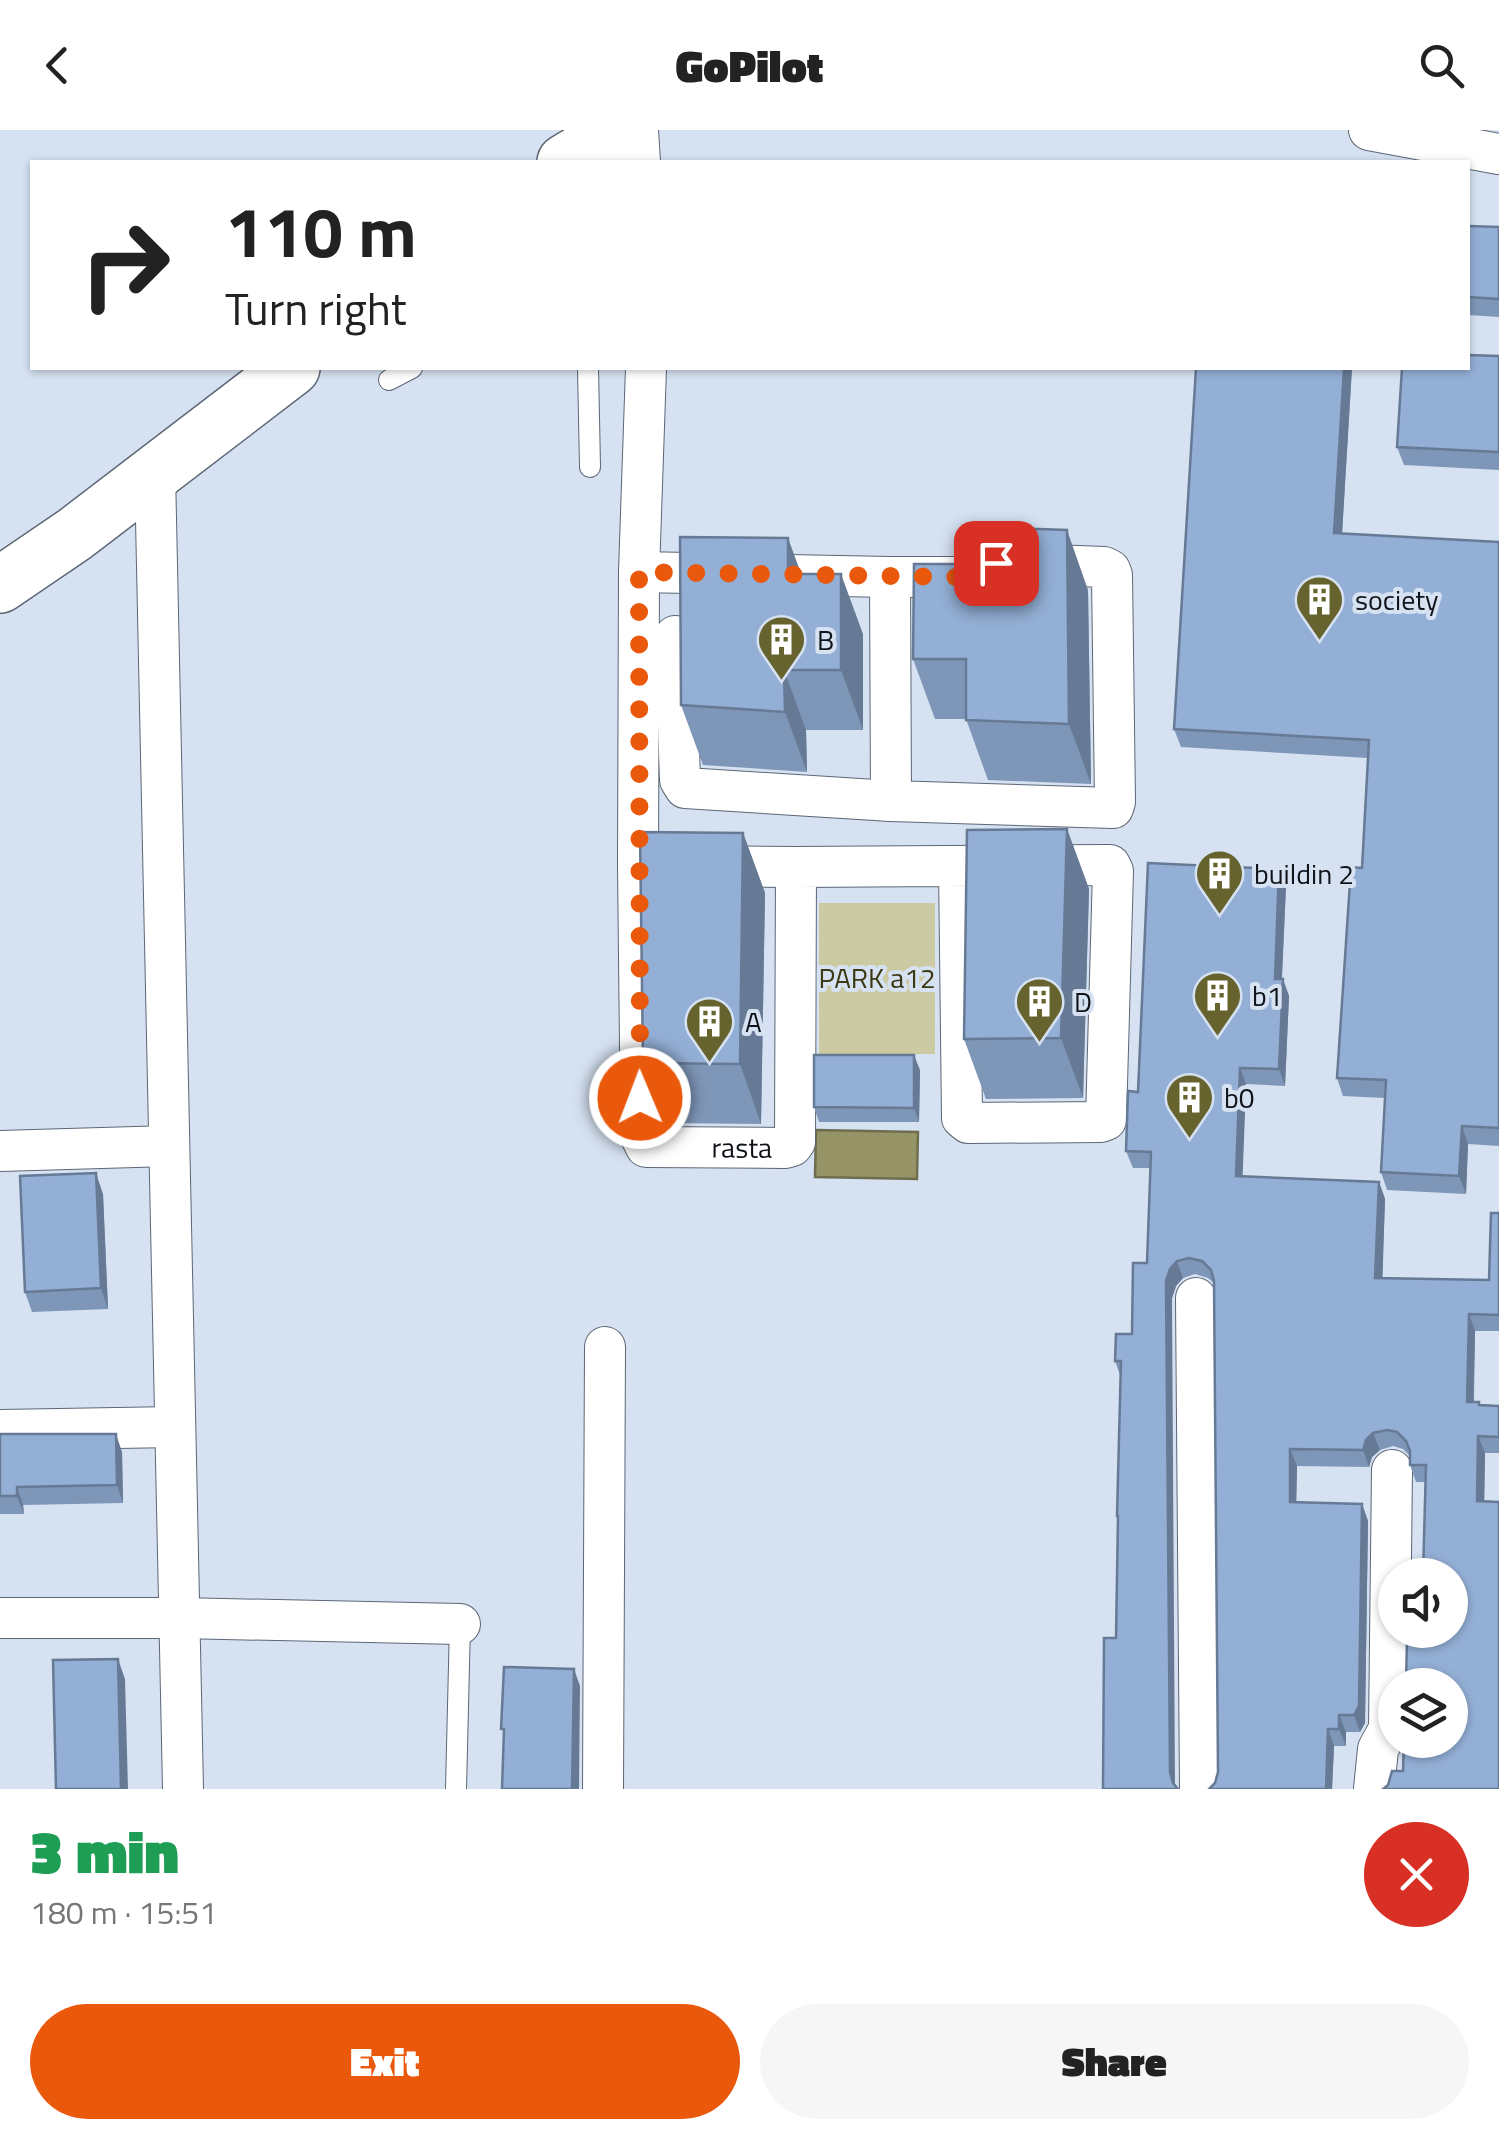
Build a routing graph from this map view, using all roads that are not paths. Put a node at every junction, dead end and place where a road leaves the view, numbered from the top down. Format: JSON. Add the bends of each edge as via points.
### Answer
{"nodes":[{"id":1,"x":1368,"y":130,"type":"edge"},
{"id":2,"x":1410,"y":133,"type":"edge"},
{"id":3,"x":1499,"y":154,"type":"edge"},
{"id":4,"x":289,"y":370,"type":"edge"},
{"id":5,"x":408,"y":370,"type":"edge"},
{"id":6,"x":588,"y":370,"type":"edge"},
{"id":7,"x":646,"y":370,"type":"edge"},
{"id":8,"x":389,"y":380,"type":"dead end"},
{"id":9,"x":590,"y":467,"type":"dead end"},
{"id":10,"x":155,"y":472,"type":"junction"},
{"id":11,"x":639,"y":572,"type":"junction"},
{"id":12,"x":890,"y":577,"type":"junction"},
{"id":13,"x":0,"y":585,"type":"edge"},
{"id":14,"x":676,"y":636,"type":"edge"},
{"id":15,"x":891,"y":800,"type":"junction"},
{"id":16,"x":638,"y":866,"type":"junction"},
{"id":17,"x":959,"y":866,"type":"junction"},
{"id":18,"x":796,"y":867,"type":"junction"},
{"id":19,"x":169,"y":1146,"type":"junction"},
{"id":20,"x":0,"y":1151,"type":"edge"},
{"id":21,"x":1196,"y":1298,"type":"dead end"},
{"id":22,"x":605,"y":1346,"type":"dead end"},
{"id":23,"x":175,"y":1427,"type":"junction"},
{"id":24,"x":0,"y":1430,"type":"edge"},
{"id":25,"x":1392,"y":1470,"type":"dead end"},
{"id":26,"x":0,"y":1618,"type":"edge"},
{"id":27,"x":179,"y":1618,"type":"junction"},
{"id":28,"x":460,"y":1624,"type":"joint"},
{"id":29,"x":182,"y":1789,"type":"edge"},
{"id":30,"x":456,"y":1789,"type":"edge"},
{"id":31,"x":603,"y":1789,"type":"edge"},
{"id":32,"x":1200,"y":1789,"type":"edge"},
{"id":33,"x":1374,"y":1789,"type":"edge"}],
"edges":[{"from":1,"to":2,"type":"street"},
{"from":2,"to":3,"type":"street"},
{"from":4,"to":10,"type":"street"},
{"from":5,"to":8,"type":"lane"},
{"from":6,"to":9,"type":"lane"},
{"from":7,"to":11,"type":"street","name":"rasta"},
{"from":10,"to":13,"type":"street"},
{"from":10,"to":19,"type":"street"},
{"from":11,"to":12,"type":"street"},
{"from":11,"to":16,"type":"street","name":"rasta"},
{"from":12,"to":15,"type":"street"},
{"from":12,"to":15,"type":"street","via":[[966,576],[996,563],[1110,570],[1116,802],[1110,809]]},
{"from":14,"to":15,"type":"street","via":[[685,788]]},
{"from":16,"to":18,"type":"street"},
{"from":16,"to":18,"type":"street","name":"rasta","via":[[641,1137],[651,1149],[785,1148],[796,1142]]},
{"from":17,"to":17,"type":"street","via":[[1112,867],[1104,1122],[962,1118]]},
{"from":17,"to":18,"type":"street"},
{"from":19,"to":20,"type":"street"},
{"from":19,"to":23,"type":"street"},
{"from":21,"to":32,"type":"street"},
{"from":22,"to":31,"type":"street"},
{"from":23,"to":24,"type":"street"},
{"from":23,"to":27,"type":"street"},
{"from":25,"to":33,"type":"street","via":[[1390,1729],[1378,1750]]},
{"from":26,"to":27,"type":"street"},
{"from":27,"to":28,"type":"street"},
{"from":27,"to":29,"type":"street"},
{"from":28,"to":30,"type":"lane"}]}
